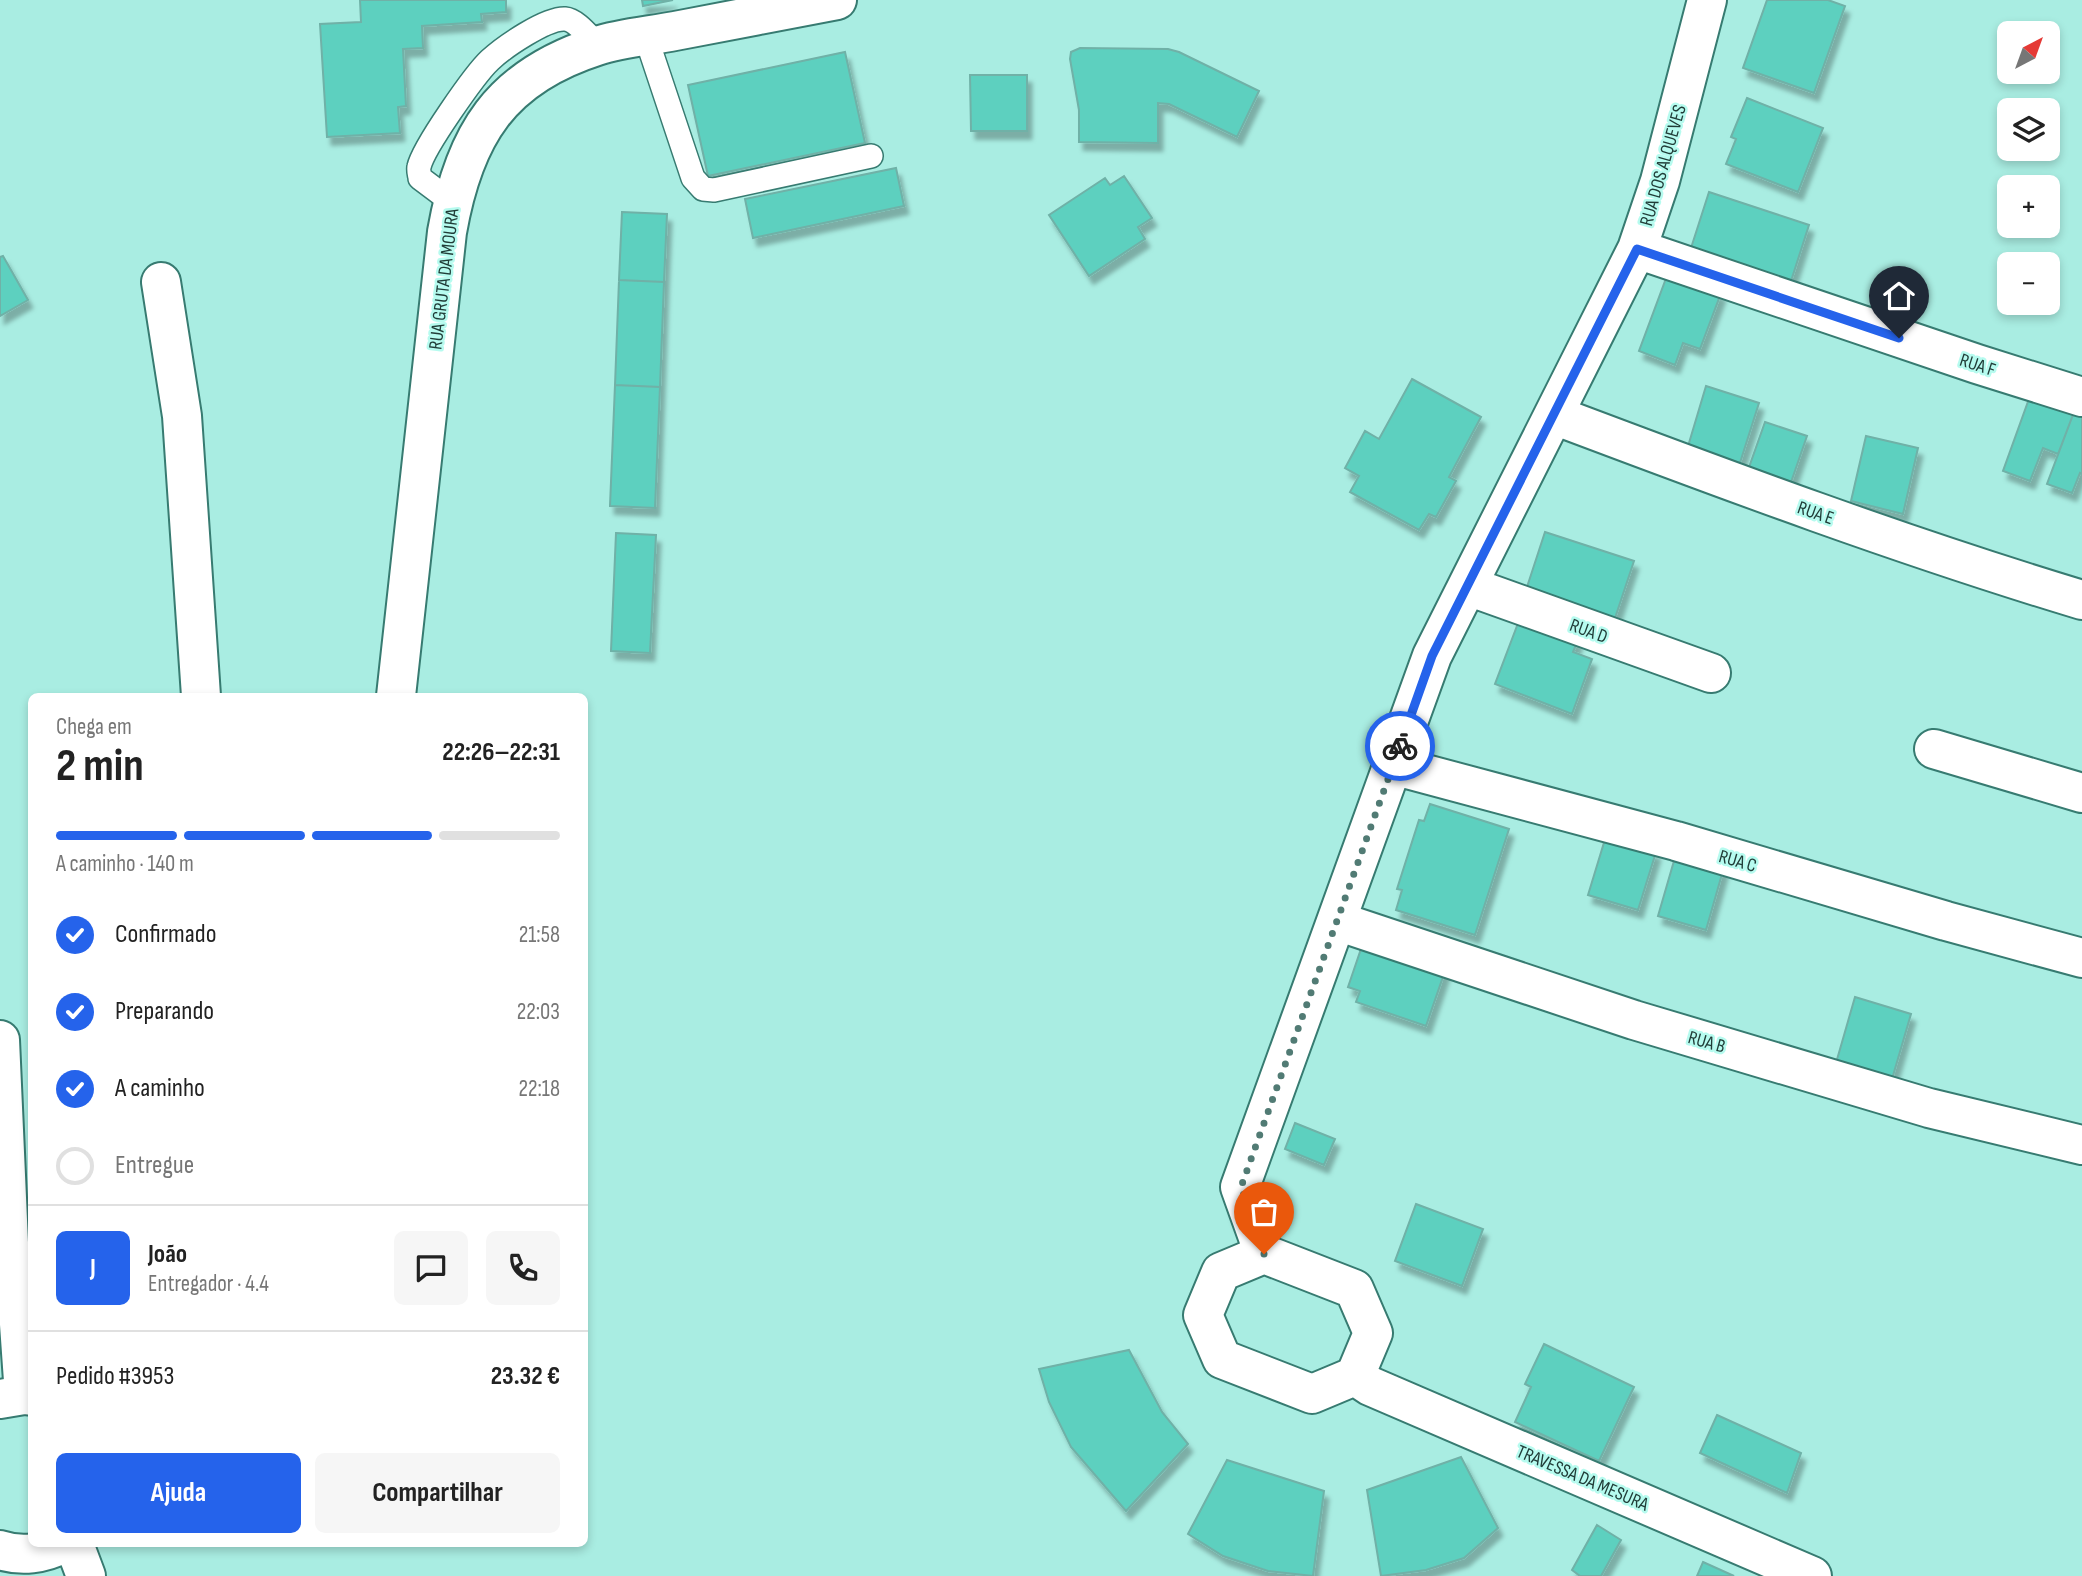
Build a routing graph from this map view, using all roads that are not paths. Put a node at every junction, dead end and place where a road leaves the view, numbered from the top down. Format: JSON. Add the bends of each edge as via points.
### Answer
{"nodes":[{"id":1,"x":837,"y":0,"type":"edge"},
{"id":2,"x":1707,"y":0,"type":"edge"},
{"id":3,"x":646,"y":37,"type":"junction"},
{"id":4,"x":871,"y":156,"type":"dead end"},
{"id":5,"x":1637,"y":249,"type":"junction"},
{"id":6,"x":161,"y":282,"type":"dead end"},
{"id":7,"x":2082,"y":397,"type":"edge"},
{"id":8,"x":1554,"y":415,"type":"junction"},
{"id":9,"x":1468,"y":586,"type":"junction"},
{"id":10,"x":2082,"y":600,"type":"edge"},
{"id":11,"x":1711,"y":673,"type":"dead end"},
{"id":12,"x":201,"y":693,"type":"edge"},
{"id":13,"x":396,"y":693,"type":"edge"},
{"id":14,"x":1934,"y":749,"type":"dead end"},
{"id":15,"x":1392,"y":765,"type":"junction"},
{"id":16,"x":2082,"y":793,"type":"edge"},
{"id":17,"x":1337,"y":921,"type":"junction"},
{"id":18,"x":2082,"y":958,"type":"edge"},
{"id":19,"x":0,"y":1040,"type":"edge"},
{"id":20,"x":2082,"y":1145,"type":"edge"},
{"id":21,"x":1264,"y":1254,"type":"junction"},
{"id":22,"x":25,"y":1305,"type":"edge"},
{"id":23,"x":1355,"y":1376,"type":"junction"},
{"id":24,"x":18,"y":1397,"type":"edge"},
{"id":25,"x":75,"y":1547,"type":"edge"},
{"id":26,"x":86,"y":1576,"type":"edge"},
{"id":27,"x":1812,"y":1576,"type":"edge"}],
"edges":[{"from":1,"to":3,"type":"street","name":"RUA GRUTA DA MOURA"},
{"from":2,"to":5,"type":"street","name":"RUA DOS ALQUEVES","via":[[1660,181]]},
{"from":3,"to":4,"type":"lane","via":[[693,178],[703,189]]},
{"from":3,"to":13,"type":"street","name":"RUA GRUTA DA MOURA","via":[[598,46],[543,67],[516,87],[488,120],[467,156],[452,202]]},
{"from":5,"to":7,"type":"street","name":"RUA F"},
{"from":5,"to":8,"type":"street","name":"RUA DOS ALQUEVES"},
{"from":6,"to":12,"type":"street","via":[[182,416]]},
{"from":8,"to":9,"type":"street","name":"RUA DOS ALQUEVES"},
{"from":8,"to":10,"type":"street","name":"RUA E","via":[[1775,498]]},
{"from":9,"to":11,"type":"street","name":"RUA D"},
{"from":9,"to":15,"type":"street","name":"RUA DOS ALQUEVES","via":[[1432,656]]},
{"from":14,"to":16,"type":"street"},
{"from":15,"to":17,"type":"street","name":"RUA DOS ALQUEVES"},
{"from":15,"to":18,"type":"street","name":"RUA C"},
{"from":17,"to":20,"type":"street","name":"RUA B","via":[[1647,1023],[1930,1108]]},
{"from":17,"to":21,"type":"street","name":"RUA DOS ALQUEVES","via":[[1241,1187]]},
{"from":19,"to":22,"type":"street","via":[[9,1243]]},
{"from":21,"to":23,"type":"street","via":[[1354,1289],[1373,1332]]},
{"from":21,"to":23,"type":"street","via":[[1221,1272],[1203,1315],[1222,1359],[1312,1394]]},
{"from":22,"to":24,"type":"street"},
{"from":23,"to":27,"type":"street","name":"TRAVESSA DA MESURA"},
{"from":25,"to":26,"type":"street"}]}
